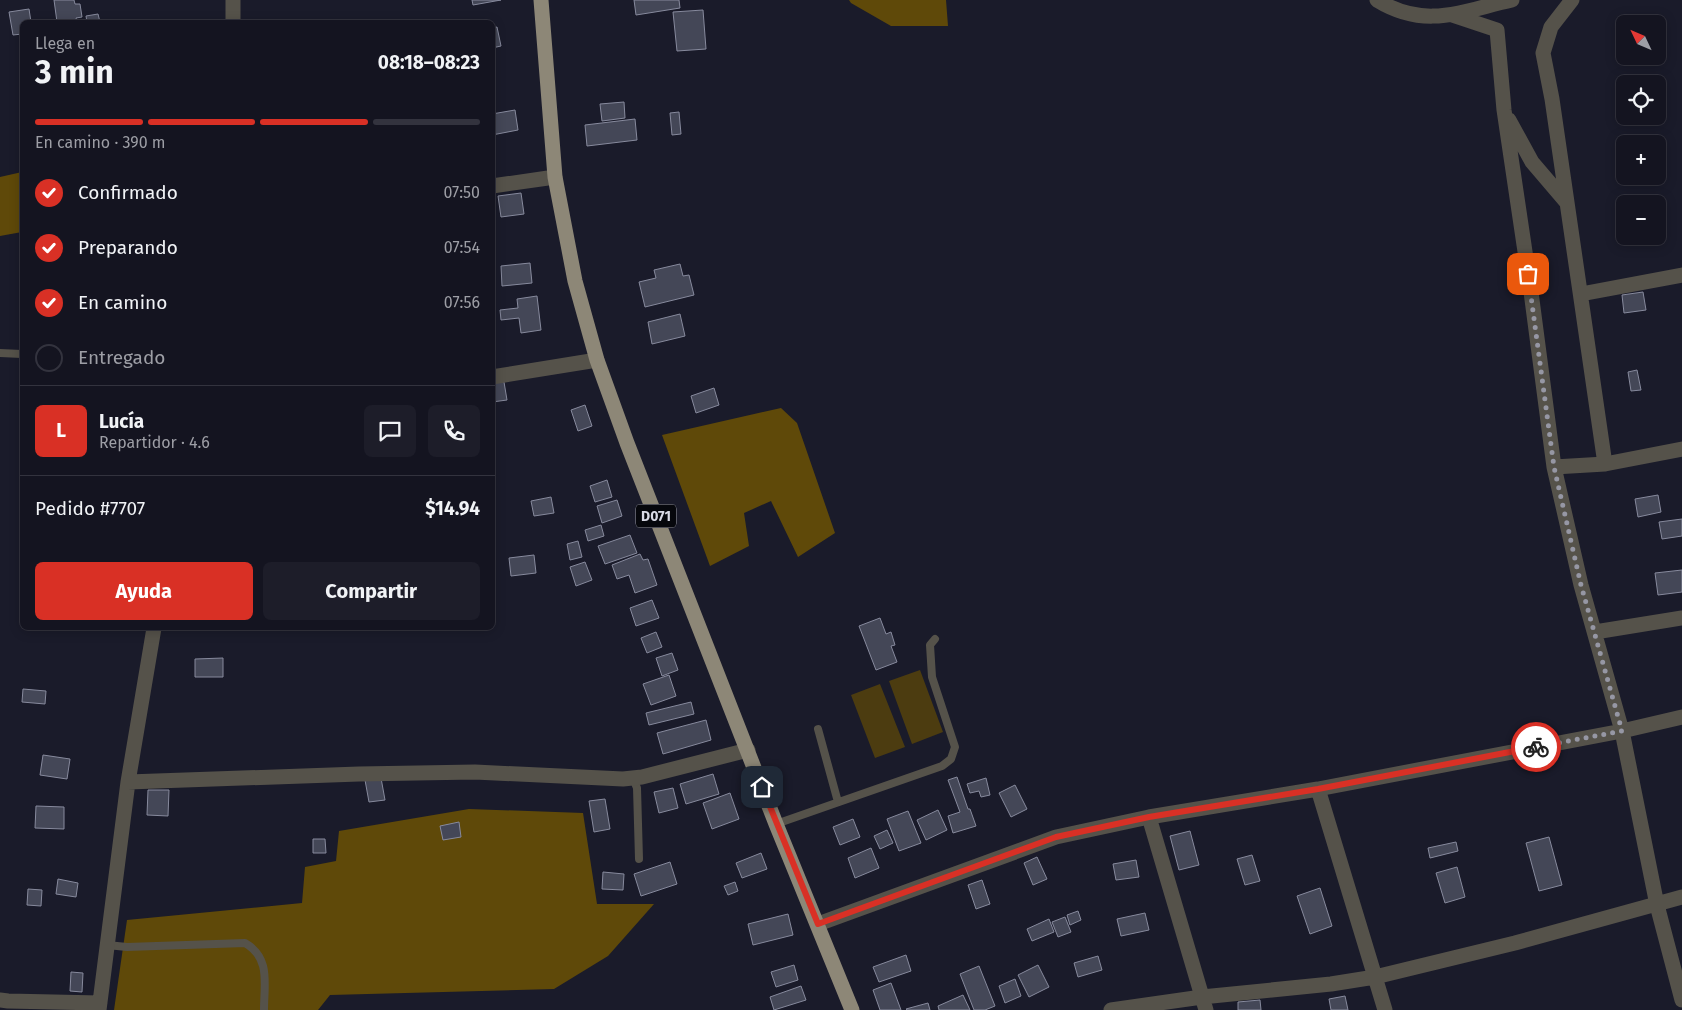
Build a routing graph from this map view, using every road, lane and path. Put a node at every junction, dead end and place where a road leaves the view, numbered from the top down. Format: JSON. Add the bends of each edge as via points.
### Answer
{"nodes":[{"id":1,"x":233,"y":0,"type":"edge"},
{"id":2,"x":541,"y":0,"type":"edge"},
{"id":3,"x":1377,"y":0,"type":"edge"},
{"id":4,"x":1572,"y":0,"type":"edge"},
{"id":5,"x":1505,"y":1,"type":"edge"},
{"id":6,"x":1452,"y":15,"type":"junction"},
{"id":7,"x":233,"y":20,"type":"edge"},
{"id":8,"x":1497,"y":30,"type":"junction"},
{"id":9,"x":1504,"y":110,"type":"junction"},
{"id":10,"x":554,"y":177,"type":"junction"},
{"id":11,"x":495,"y":186,"type":"edge"},
{"id":12,"x":1568,"y":204,"type":"junction"},
{"id":13,"x":1682,"y":275,"type":"edge"},
{"id":14,"x":1581,"y":294,"type":"junction"},
{"id":15,"x":0,"y":353,"type":"edge"},
{"id":16,"x":20,"y":354,"type":"edge"},
{"id":17,"x":597,"y":360,"type":"junction"},
{"id":18,"x":495,"y":377,"type":"edge"},
{"id":19,"x":1682,"y":449,"type":"edge"},
{"id":20,"x":1605,"y":464,"type":"junction"},
{"id":21,"x":1554,"y":467,"type":"junction"},
{"id":22,"x":1682,"y":618,"type":"edge"},
{"id":23,"x":154,"y":630,"type":"edge"},
{"id":24,"x":1595,"y":632,"type":"junction"},
{"id":25,"x":936,"y":638,"type":"dead end"},
{"id":26,"x":1682,"y":717,"type":"edge"},
{"id":27,"x":818,"y":729,"type":"dead end"},
{"id":28,"x":1622,"y":731,"type":"junction"},
{"id":29,"x":748,"y":750,"type":"junction"},
{"id":30,"x":633,"y":778,"type":"junction"},
{"id":31,"x":128,"y":782,"type":"junction"},
{"id":32,"x":1318,"y":789,"type":"junction"},
{"id":33,"x":838,"y":802,"type":"junction"},
{"id":34,"x":1149,"y":817,"type":"junction"},
{"id":35,"x":776,"y":824,"type":"junction"},
{"id":36,"x":639,"y":859,"type":"dead end"},
{"id":37,"x":1682,"y":897,"type":"edge"},
{"id":38,"x":1657,"y":905,"type":"junction"},
{"id":39,"x":818,"y":924,"type":"junction"},
{"id":40,"x":107,"y":946,"type":"junction"},
{"id":41,"x":1375,"y":977,"type":"junction"},
{"id":42,"x":0,"y":1000,"type":"edge"},
{"id":43,"x":1682,"y":1000,"type":"edge"},
{"id":44,"x":1204,"y":1003,"type":"edge"},
{"id":45,"x":99,"y":1006,"type":"edge"},
{"id":46,"x":264,"y":1010,"type":"edge"},
{"id":47,"x":852,"y":1010,"type":"edge"},
{"id":48,"x":1111,"y":1010,"type":"edge"},
{"id":49,"x":1385,"y":1010,"type":"edge"}],
"edges":[{"from":1,"to":7,"type":"street"},
{"from":2,"to":10,"type":"main road","number":"D071"},
{"from":3,"to":6,"type":"street","via":[[1410,14]]},
{"from":4,"to":12,"type":"street","via":[[1551,27],[1543,54]]},
{"from":5,"to":6,"type":"street"},
{"from":5,"to":8,"type":"street"},
{"from":6,"to":8,"type":"street"},
{"from":8,"to":9,"type":"street"},
{"from":9,"to":12,"type":"street","via":[[1532,162]]},
{"from":9,"to":21,"type":"street"},
{"from":10,"to":11,"type":"street"},
{"from":10,"to":17,"type":"main road","number":"D071","via":[[575,281]]},
{"from":12,"to":14,"type":"street"},
{"from":13,"to":14,"type":"street"},
{"from":14,"to":20,"type":"street"},
{"from":15,"to":16,"type":"lane"},
{"from":17,"to":18,"type":"street"},
{"from":17,"to":29,"type":"main road","number":"D071"},
{"from":19,"to":20,"type":"street"},
{"from":20,"to":21,"type":"street"},
{"from":21,"to":24,"type":"street"},
{"from":22,"to":24,"type":"street"},
{"from":23,"to":31,"type":"street"},
{"from":24,"to":28,"type":"street"},
{"from":25,"to":33,"type":"lane","via":[[930,645],[932,677],[955,747],[951,759],[942,766]]},
{"from":26,"to":28,"type":"street"},
{"from":27,"to":33,"type":"lane"},
{"from":28,"to":32,"type":"street"},
{"from":28,"to":38,"type":"street"},
{"from":29,"to":30,"type":"street"},
{"from":29,"to":35,"type":"main road","number":"D071"},
{"from":30,"to":31,"type":"street","via":[[475,772]]},
{"from":30,"to":36,"type":"lane"},
{"from":31,"to":40,"type":"street"},
{"from":32,"to":34,"type":"street"},
{"from":32,"to":41,"type":"street"},
{"from":33,"to":35,"type":"lane"},
{"from":34,"to":39,"type":"street","via":[[1056,837]]},
{"from":34,"to":44,"type":"street"},
{"from":35,"to":39,"type":"main road","number":"D071"},
{"from":37,"to":38,"type":"street"},
{"from":38,"to":41,"type":"street"},
{"from":38,"to":43,"type":"street"},
{"from":39,"to":47,"type":"main road","number":"D071"},
{"from":40,"to":45,"type":"street"},
{"from":40,"to":46,"type":"lane","via":[[245,943],[259,955],[264,967]]},
{"from":41,"to":44,"type":"street"},
{"from":41,"to":49,"type":"street"},
{"from":42,"to":45,"type":"street"},
{"from":44,"to":48,"type":"street"}]}
